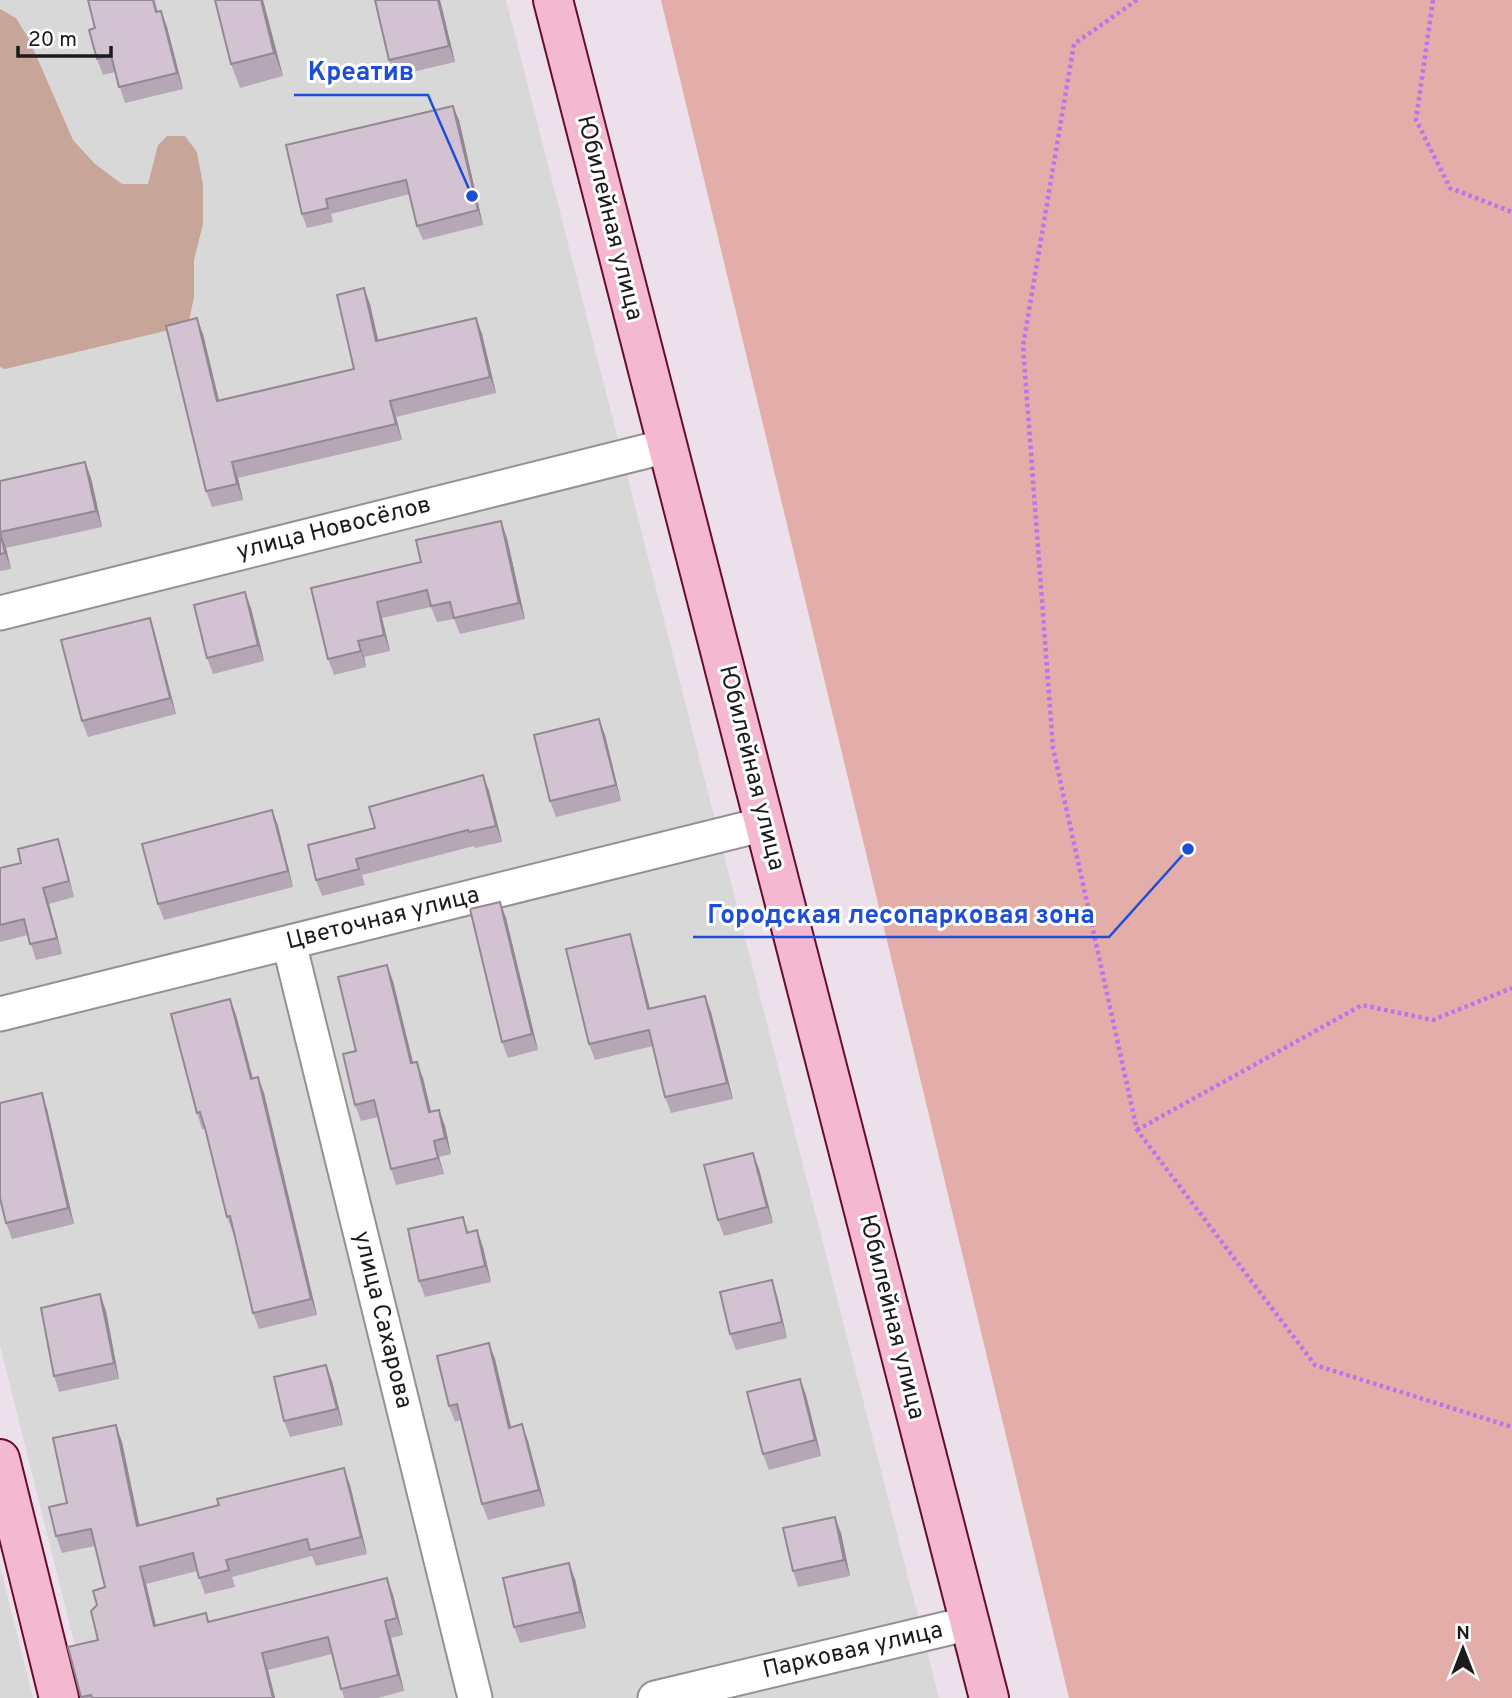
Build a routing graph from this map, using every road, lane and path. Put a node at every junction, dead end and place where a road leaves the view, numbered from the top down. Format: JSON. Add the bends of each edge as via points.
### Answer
{"nodes":[{"id":1,"x":553,"y":0,"type":"edge"},
{"id":2,"x":1137,"y":0,"type":"edge"},
{"id":3,"x":1433,"y":0,"type":"edge"},
{"id":4,"x":1512,"y":212,"type":"edge"},
{"id":5,"x":667,"y":446,"type":"junction"},
{"id":6,"x":0,"y":613,"type":"edge"},
{"id":7,"x":765,"y":824,"type":"junction"},
{"id":8,"x":289,"y":943,"type":"junction"},
{"id":9,"x":1512,"y":988,"type":"edge"},
{"id":10,"x":0,"y":1014,"type":"edge"},
{"id":11,"x":1137,"y":1130,"type":"junction"},
{"id":12,"x":1512,"y":1427,"type":"edge"},
{"id":13,"x":0,"y":1460,"type":"edge"},
{"id":14,"x":970,"y":1623,"type":"junction"},
{"id":15,"x":59,"y":1698,"type":"edge"},
{"id":16,"x":475,"y":1698,"type":"edge"},
{"id":17,"x":655,"y":1698,"type":"edge"},
{"id":18,"x":989,"y":1698,"type":"edge"}],
"edges":[{"from":1,"to":5,"type":"street","name":"Юбилейная улица"},
{"from":2,"to":11,"type":"path","via":[[1074,44],[1023,346],[1053,748]]},
{"from":3,"to":4,"type":"path","via":[[1416,120],[1450,188]]},
{"from":5,"to":6,"type":"street","name":"улица Новосёлов"},
{"from":5,"to":7,"type":"street","name":"Юбилейная улица"},
{"from":7,"to":8,"type":"street","name":"Цветочная улица"},
{"from":7,"to":14,"type":"street","name":"Юбилейная улица"},
{"from":8,"to":10,"type":"street","name":"Цветочная улица"},
{"from":8,"to":16,"type":"street","name":"улица Сахарова"},
{"from":9,"to":11,"type":"path","via":[[1433,1020],[1362,1005]]},
{"from":11,"to":12,"type":"path","via":[[1315,1365]]},
{"from":13,"to":15,"type":"street"},
{"from":14,"to":17,"type":"street","name":"Парковая улица"},
{"from":14,"to":18,"type":"street","name":"Юбилейная улица"}]}
